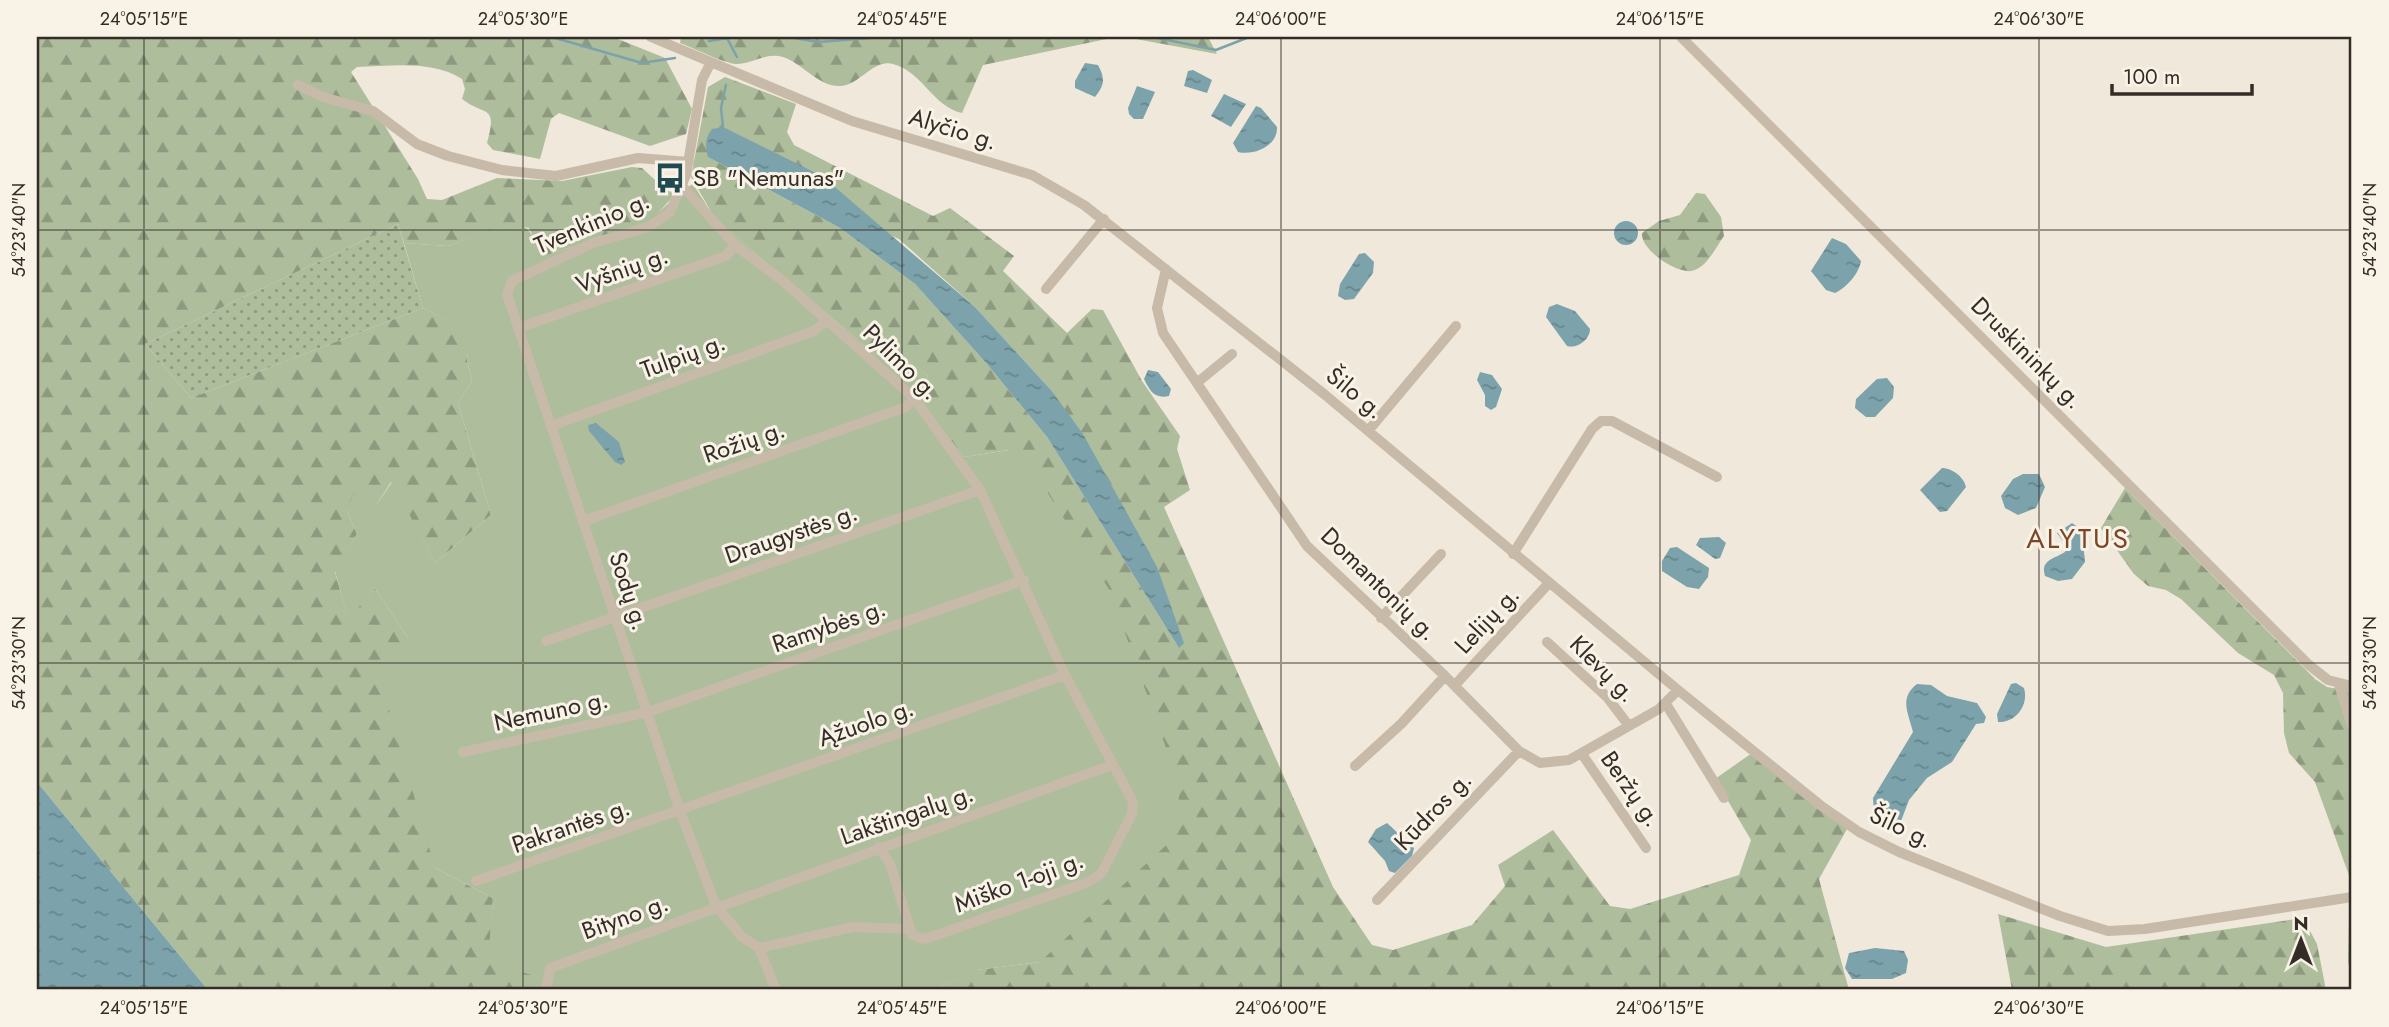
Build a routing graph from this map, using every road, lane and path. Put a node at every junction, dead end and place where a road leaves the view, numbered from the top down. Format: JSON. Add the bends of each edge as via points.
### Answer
{"nodes":[{"id":1,"x":651,"y":37,"type":"edge"},
{"id":2,"x":1681,"y":37,"type":"edge"},
{"id":3,"x":711,"y":62,"type":"junction"},
{"id":4,"x":298,"y":85,"type":"dead end"},
{"id":5,"x":689,"y":162,"type":"junction"},
{"id":6,"x":682,"y":187,"type":"junction"},
{"id":7,"x":1104,"y":219,"type":"junction"},
{"id":8,"x":735,"y":245,"type":"junction"},
{"id":9,"x":1166,"y":269,"type":"junction"},
{"id":10,"x":508,"y":287,"type":"joint"},
{"id":11,"x":1046,"y":289,"type":"dead end"},
{"id":12,"x":827,"y":320,"type":"junction"},
{"id":13,"x":1456,"y":326,"type":"dead end"},
{"id":14,"x":518,"y":328,"type":"junction"},
{"id":15,"x":1232,"y":354,"type":"dead end"},
{"id":16,"x":1198,"y":382,"type":"junction"},
{"id":17,"x":914,"y":398,"type":"junction"},
{"id":18,"x":551,"y":426,"type":"junction"},
{"id":19,"x":1368,"y":430,"type":"junction"},
{"id":20,"x":1717,"y":477,"type":"dead end"},
{"id":21,"x":980,"y":490,"type":"junction"},
{"id":22,"x":584,"y":521,"type":"junction"},
{"id":23,"x":1441,"y":554,"type":"dead end"},
{"id":24,"x":1513,"y":554,"type":"junction"},
{"id":25,"x":1024,"y":580,"type":"junction"},
{"id":26,"x":1549,"y":583,"type":"junction"},
{"id":27,"x":615,"y":617,"type":"junction"},
{"id":28,"x":1381,"y":618,"type":"junction"},
{"id":29,"x":546,"y":641,"type":"dead end"},
{"id":30,"x":1547,"y":642,"type":"dead end"},
{"id":31,"x":1065,"y":674,"type":"junction"},
{"id":32,"x":1446,"y":676,"type":"junction"},
{"id":33,"x":1455,"y":685,"type":"junction"},
{"id":34,"x":2339,"y":685,"type":"junction"},
{"id":35,"x":2352,"y":686,"type":"edge"},
{"id":36,"x":1678,"y":690,"type":"junction"},
{"id":37,"x":1666,"y":704,"type":"junction"},
{"id":38,"x":648,"y":712,"type":"junction"},
{"id":39,"x":1629,"y":726,"type":"junction"},
{"id":40,"x":2352,"y":726,"type":"edge"},
{"id":41,"x":1519,"y":751,"type":"junction"},
{"id":42,"x":463,"y":752,"type":"dead end"},
{"id":43,"x":1582,"y":754,"type":"junction"},
{"id":44,"x":1112,"y":765,"type":"junction"},
{"id":45,"x":1355,"y":766,"type":"dead end"},
{"id":46,"x":1724,"y":798,"type":"dead end"},
{"id":47,"x":680,"y":811,"type":"junction"},
{"id":48,"x":879,"y":847,"type":"junction"},
{"id":49,"x":1646,"y":848,"type":"dead end"},
{"id":50,"x":476,"y":881,"type":"dead end"},
{"id":51,"x":2352,"y":897,"type":"edge"},
{"id":52,"x":1377,"y":900,"type":"dead end"},
{"id":53,"x":716,"y":906,"type":"junction"},
{"id":54,"x":913,"y":933,"type":"junction"},
{"id":55,"x":759,"y":948,"type":"junction"},
{"id":56,"x":546,"y":990,"type":"edge"},
{"id":57,"x":776,"y":990,"type":"edge"}],
"edges":[{"from":1,"to":3,"type":"street","name":"Alyčio g."},
{"from":2,"to":34,"type":"street","name":"Druskininkų g.","via":[[2309,665]]},
{"from":3,"to":5,"type":"street","via":[[702,80]]},
{"from":3,"to":7,"type":"street","name":"Alyčio g.","via":[[852,121],[1032,176]]},
{"from":4,"to":5,"type":"street","via":[[373,111],[417,144],[502,170],[556,176],[638,158]]},
{"from":5,"to":6,"type":"street"},
{"from":6,"to":8,"type":"street","name":"Pylimo g."},
{"from":6,"to":10,"type":"street","name":"Tvenkinio g.","via":[[661,220],[593,243]]},
{"from":7,"to":9,"type":"street","name":"Alyčio g."},
{"from":7,"to":11,"type":"street"},
{"from":8,"to":12,"type":"street","name":"Pylimo g."},
{"from":8,"to":14,"type":"street","name":"Vyšnių g.","via":[[726,256]]},
{"from":9,"to":16,"type":"street","name":"Domantonių g.","via":[[1157,320]]},
{"from":9,"to":19,"type":"street","name":"Šilo g."},
{"from":10,"to":14,"type":"street","name":"Sodų g."},
{"from":12,"to":17,"type":"street","name":"Pylimo g."},
{"from":12,"to":18,"type":"street","name":"Tulpių g.","via":[[814,331]]},
{"from":13,"to":19,"type":"street"},
{"from":14,"to":18,"type":"street","name":"Sodų g."},
{"from":15,"to":16,"type":"street"},
{"from":16,"to":28,"type":"street","name":"Domantonių g.","via":[[1307,546]]},
{"from":17,"to":21,"type":"street","name":"Pylimo g."},
{"from":17,"to":22,"type":"street","name":"Rožių g.","via":[[906,407]]},
{"from":18,"to":22,"type":"street","name":"Sodų g."},
{"from":19,"to":24,"type":"street","name":"Šilo g."},
{"from":20,"to":24,"type":"street","via":[[1612,421],[1601,421]]},
{"from":21,"to":25,"type":"street","name":"Pylimo g."},
{"from":21,"to":27,"type":"street","name":"Draugystės g."},
{"from":22,"to":27,"type":"street","name":"Sodų g."},
{"from":23,"to":28,"type":"street"},
{"from":24,"to":26,"type":"street","name":"Šilo g."},
{"from":25,"to":31,"type":"street","name":"Pylimo g."},
{"from":25,"to":38,"type":"street","name":"Ramybės g."},
{"from":26,"to":33,"type":"street","name":"Lelijų g."},
{"from":26,"to":36,"type":"street","name":"Šilo g."},
{"from":27,"to":29,"type":"street","name":"Draugystės g."},
{"from":27,"to":38,"type":"street","name":"Sodų g."},
{"from":28,"to":32,"type":"street","name":"Domantonių g."},
{"from":30,"to":39,"type":"street","name":"Klevų g.","via":[[1607,697]]},
{"from":31,"to":44,"type":"street","name":"Pylimo g."},
{"from":31,"to":47,"type":"street","name":"Ąžuolo g."},
{"from":32,"to":33,"type":"street","name":"Domantonių g."},
{"from":32,"to":45,"type":"street","name":"Lelijų g."},
{"from":33,"to":41,"type":"street","name":"Domantonių g."},
{"from":34,"to":35,"type":"street","name":"Druskininkų g."},
{"from":34,"to":40,"type":"street"},
{"from":36,"to":37,"type":"street","name":"Domantonių g."},
{"from":36,"to":51,"type":"street","name":"Šilo g.","via":[[1859,832],[2060,916],[2108,930],[2145,929]]},
{"from":37,"to":39,"type":"street","name":"Domantonių g."},
{"from":37,"to":46,"type":"street"},
{"from":38,"to":42,"type":"street","name":"Nemuno g."},
{"from":38,"to":47,"type":"street","name":"Sodų g."},
{"from":39,"to":43,"type":"street","name":"Domantonių g."},
{"from":41,"to":43,"type":"street","name":"Domantonių g.","via":[[1549,764]]},
{"from":41,"to":52,"type":"street","name":"Kūdros g."},
{"from":43,"to":49,"type":"street","name":"Beržų g."},
{"from":44,"to":48,"type":"street","name":"Lakštingalų g."},
{"from":44,"to":54,"type":"street","name":"Miško 1-oji g.","via":[[1133,802],[1132,814],[1101,874],[925,939]]},
{"from":47,"to":50,"type":"street","name":"Pakrantės g."},
{"from":47,"to":53,"type":"street","name":"Sodų g."},
{"from":48,"to":53,"type":"street","name":"Lakštingalų g."},
{"from":48,"to":54,"type":"street","via":[[890,864]]},
{"from":53,"to":55,"type":"street","name":"Sodų g.","via":[[742,937]]},
{"from":53,"to":56,"type":"street","name":"Bityno g.","via":[[550,968]]},
{"from":54,"to":55,"type":"street","name":"Miško 1-oji g.","via":[[853,927]]},
{"from":55,"to":57,"type":"street"}]}
